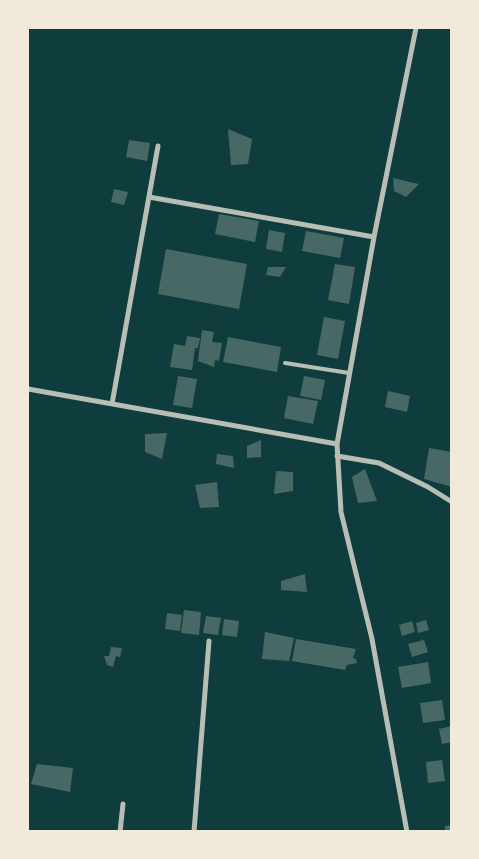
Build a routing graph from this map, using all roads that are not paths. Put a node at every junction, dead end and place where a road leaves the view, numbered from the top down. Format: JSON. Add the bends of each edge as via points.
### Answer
{"nodes":[{"id":1,"x":416,"y":28,"type":"edge"},
{"id":2,"x":158,"y":146,"type":"dead end"},
{"id":3,"x":149,"y":197,"type":"junction"},
{"id":4,"x":374,"y":237,"type":"junction"},
{"id":5,"x":285,"y":363,"type":"dead end"},
{"id":6,"x":349,"y":374,"type":"junction"},
{"id":7,"x":28,"y":389,"type":"edge"},
{"id":8,"x":112,"y":404,"type":"junction"},
{"id":9,"x":337,"y":444,"type":"junction"},
{"id":10,"x":338,"y":456,"type":"junction"},
{"id":11,"x":452,"y":502,"type":"edge"},
{"id":12,"x":209,"y":641,"type":"dead end"},
{"id":13,"x":123,"y":804,"type":"dead end"},
{"id":14,"x":120,"y":832,"type":"edge"},
{"id":15,"x":194,"y":832,"type":"edge"},
{"id":16,"x":407,"y":832,"type":"edge"}],
"edges":[{"from":1,"to":4,"type":"street"},
{"from":2,"to":3,"type":"street"},
{"from":3,"to":4,"type":"street"},
{"from":3,"to":8,"type":"street"},
{"from":4,"to":6,"type":"street"},
{"from":5,"to":6,"type":"lane"},
{"from":6,"to":9,"type":"street"},
{"from":7,"to":8,"type":"street"},
{"from":8,"to":9,"type":"street"},
{"from":9,"to":10,"type":"street"},
{"from":10,"to":11,"type":"street","via":[[379,463]]},
{"from":10,"to":16,"type":"street","via":[[341,512],[373,646]]},
{"from":12,"to":15,"type":"street"},
{"from":13,"to":14,"type":"street"}]}
